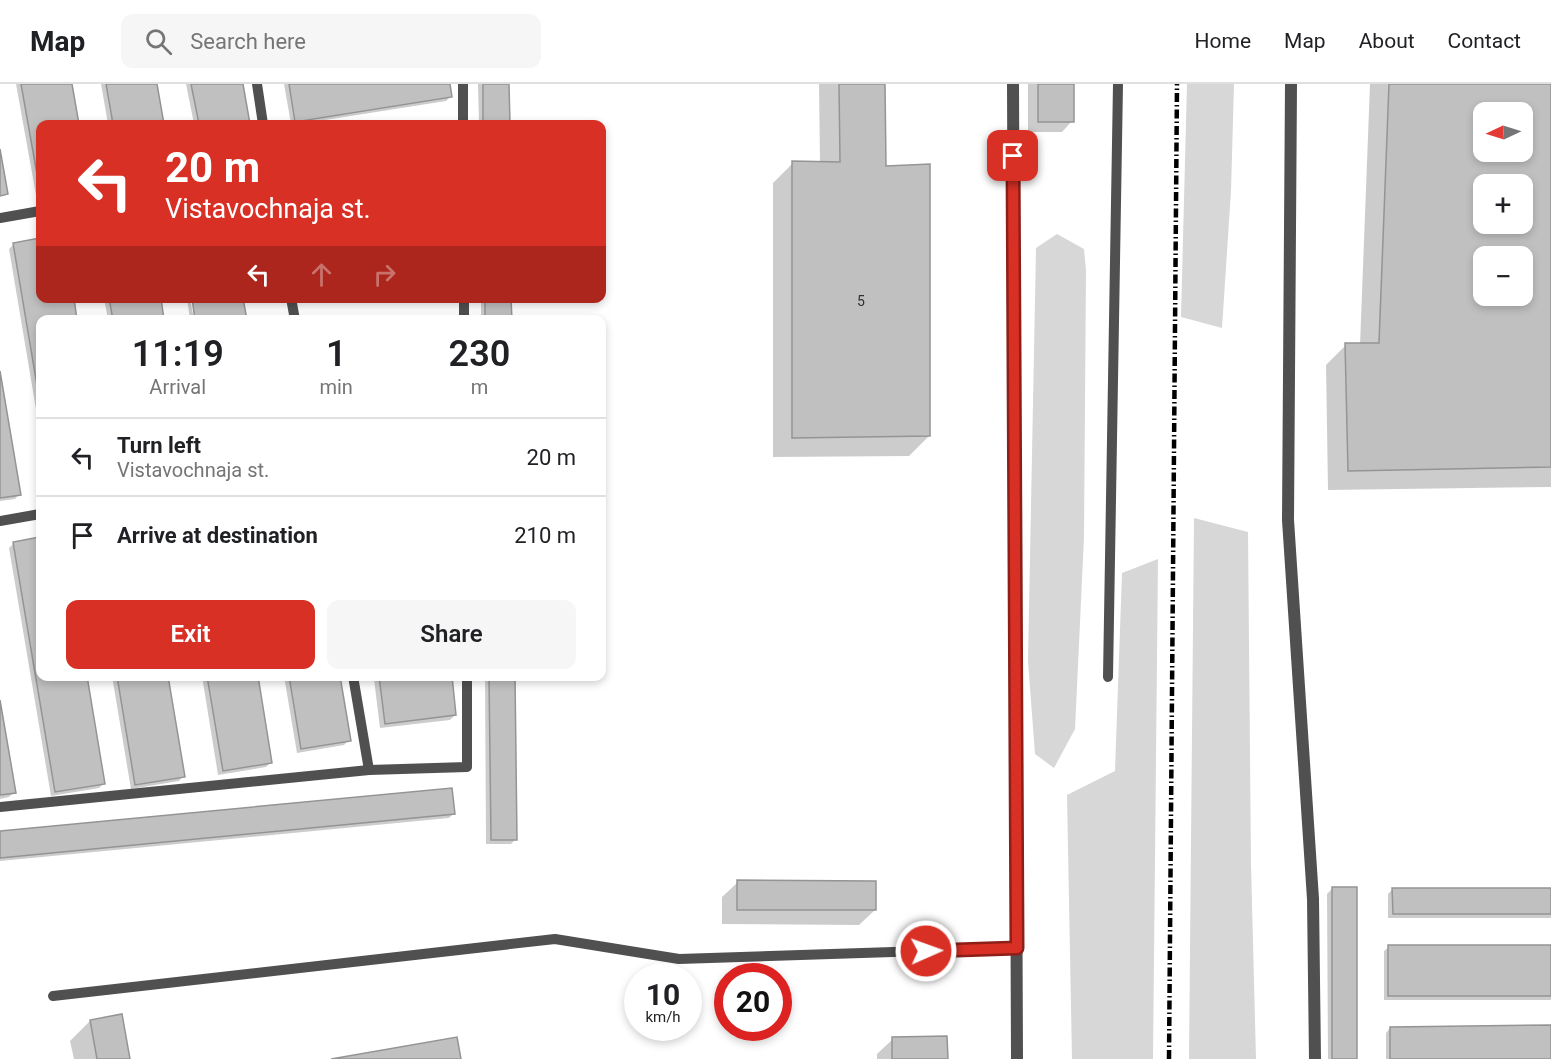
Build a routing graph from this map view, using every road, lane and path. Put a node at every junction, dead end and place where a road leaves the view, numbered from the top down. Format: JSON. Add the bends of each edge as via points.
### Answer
{"nodes":[{"id":1,"x":257,"y":84,"type":"edge"},
{"id":2,"x":463,"y":84,"type":"edge"},
{"id":3,"x":1013,"y":84,"type":"edge"},
{"id":4,"x":1118,"y":84,"type":"edge"},
{"id":5,"x":1291,"y":84,"type":"edge"},
{"id":6,"x":262,"y":120,"type":"edge"},
{"id":7,"x":463,"y":120,"type":"edge"},
{"id":8,"x":36,"y":212,"type":"edge"},
{"id":9,"x":0,"y":218,"type":"edge"},
{"id":10,"x":36,"y":515,"type":"edge"},
{"id":11,"x":0,"y":521,"type":"edge"},
{"id":12,"x":1108,"y":677,"type":"dead end"},
{"id":13,"x":355,"y":681,"type":"edge"},
{"id":14,"x":467,"y":681,"type":"edge"},
{"id":15,"x":369,"y":771,"type":"junction"},
{"id":16,"x":0,"y":807,"type":"edge"},
{"id":17,"x":1017,"y":948,"type":"junction"},
{"id":18,"x":53,"y":996,"type":"dead end"},
{"id":19,"x":1017,"y":1059,"type":"edge"},
{"id":20,"x":1315,"y":1059,"type":"edge"}],
"edges":[{"from":1,"to":6,"type":"lane"},
{"from":2,"to":7,"type":"lane"},
{"from":3,"to":17,"type":"street"},
{"from":4,"to":12,"type":"lane"},
{"from":5,"to":20,"type":"street","via":[[1288,520],[1313,899]]},
{"from":8,"to":9,"type":"lane"},
{"from":10,"to":11,"type":"lane"},
{"from":13,"to":15,"type":"lane"},
{"from":14,"to":15,"type":"lane","via":[[467,767]]},
{"from":15,"to":16,"type":"lane"},
{"from":17,"to":18,"type":"lane","via":[[679,959],[555,939]]},
{"from":17,"to":19,"type":"street"}]}
